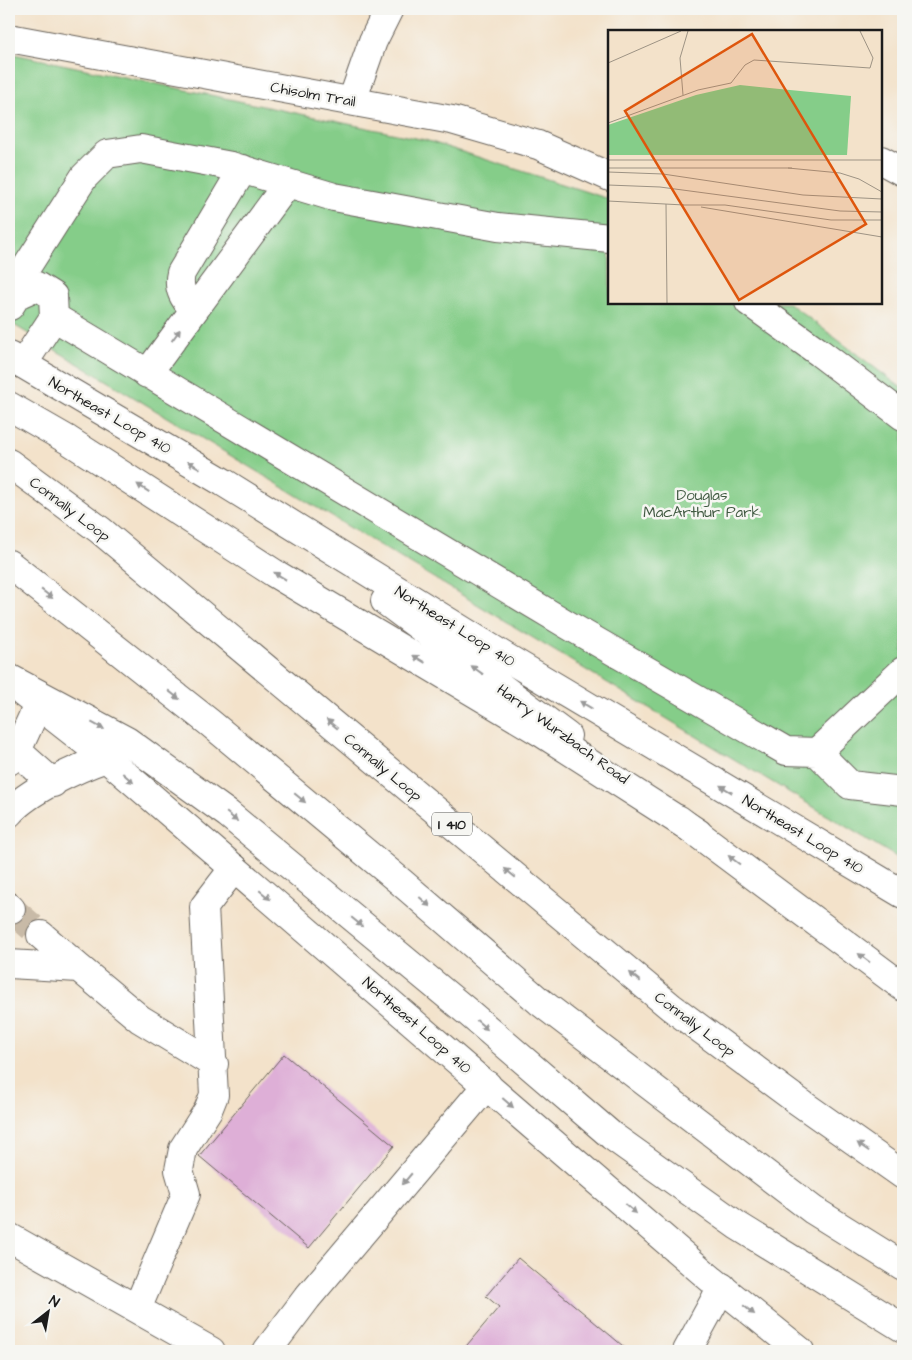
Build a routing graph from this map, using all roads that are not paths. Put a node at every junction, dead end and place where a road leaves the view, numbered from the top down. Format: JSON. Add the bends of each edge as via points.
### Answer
{"nodes":[{"id":1,"x":389,"y":9,"type":"edge"},
{"id":2,"x":9,"y":38,"type":"edge"},
{"id":3,"x":352,"y":101,"type":"junction"},
{"id":4,"x":882,"y":161,"type":"edge"},
{"id":5,"x":244,"y":169,"type":"junction"},
{"id":6,"x":903,"y":172,"type":"edge"},
{"id":7,"x":608,"y":176,"type":"edge"},
{"id":8,"x":288,"y":183,"type":"junction"},
{"id":9,"x":608,"y":238,"type":"edge"},
{"id":10,"x":12,"y":298,"type":"edge"},
{"id":11,"x":752,"y":304,"type":"edge"},
{"id":12,"x":194,"y":310,"type":"junction"},
{"id":13,"x":54,"y":317,"type":"junction"},
{"id":14,"x":16,"y":360,"type":"edge"},
{"id":15,"x":147,"y":374,"type":"junction"},
{"id":16,"x":9,"y":406,"type":"edge"},
{"id":17,"x":903,"y":416,"type":"edge"},
{"id":18,"x":9,"y":463,"type":"edge"},
{"id":19,"x":223,"y":482,"type":"junction"},
{"id":20,"x":9,"y":564,"type":"edge"},
{"id":21,"x":903,"y":671,"type":"edge"},
{"id":22,"x":9,"y":680,"type":"edge"},
{"id":23,"x":38,"y":705,"type":"junction"},
{"id":24,"x":817,"y":752,"type":"junction"},
{"id":25,"x":13,"y":756,"type":"edge"},
{"id":26,"x":106,"y":758,"type":"junction"},
{"id":27,"x":53,"y":783,"type":"junction"},
{"id":28,"x":903,"y":791,"type":"edge"},
{"id":29,"x":12,"y":803,"type":"edge"},
{"id":30,"x":698,"y":833,"type":"junction"},
{"id":31,"x":234,"y":868,"type":"junction"},
{"id":32,"x":903,"y":894,"type":"edge"},
{"id":33,"x":42,"y":935,"type":"tunnel mouth"},
{"id":34,"x":9,"y":964,"type":"edge"},
{"id":35,"x":80,"y":968,"type":"junction"},
{"id":36,"x":903,"y":987,"type":"edge"},
{"id":37,"x":214,"y":1064,"type":"junction"},
{"id":38,"x":487,"y":1085,"type":"junction"},
{"id":39,"x":903,"y":1175,"type":"edge"},
{"id":40,"x":9,"y":1237,"type":"edge"},
{"id":41,"x":903,"y":1266,"type":"edge"},
{"id":42,"x":722,"y":1288,"type":"junction"},
{"id":43,"x":136,"y":1309,"type":"junction"},
{"id":44,"x":903,"y":1328,"type":"edge"},
{"id":45,"x":211,"y":1351,"type":"edge"},
{"id":46,"x":267,"y":1351,"type":"edge"},
{"id":47,"x":687,"y":1351,"type":"edge"},
{"id":48,"x":800,"y":1351,"type":"edge"}],
"edges":[{"from":1,"to":3,"type":"main road","via":[[373,41]]},
{"from":2,"to":3,"type":"main road","name":"Chisolm Trail"},
{"from":3,"to":7,"type":"main road","name":"Chisolm Trail","via":[[452,120],[538,145]]},
{"from":4,"to":6,"type":"main road"},
{"from":5,"to":8,"type":"main road"},
{"from":5,"to":10,"type":"main road","via":[[141,149],[107,154],[84,177],[24,271]]},
{"from":5,"to":12,"type":"main road","via":[[181,273],[179,282],[184,298]]},
{"from":8,"to":9,"type":"main road","via":[[334,198],[498,227]]},
{"from":8,"to":12,"type":"main road"},
{"from":10,"to":13,"type":"main road","via":[[36,286],[53,296]]},
{"from":11,"to":17,"type":"main road"},
{"from":15,"to":12,"type":"main road","one_way":true},
{"from":13,"to":14,"type":"main road"},
{"from":13,"to":15,"type":"main road"},
{"from":19,"to":14,"type":"main road","name":"Northeast Loop 410","one_way":true},
{"from":15,"to":24,"type":"main road","via":[[786,751]]},
{"from":30,"to":16,"type":"main road","one_way":true,"via":[[542,733],[274,573],[68,440]]},
{"from":39,"to":18,"type":"main road","name":"Connally Loop","number":"I 410","one_way":true,"via":[[671,1007],[100,530]]},
{"from":30,"to":19,"type":"main road","name":"Harry Wurzbach Road","one_way":true},
{"from":32,"to":19,"type":"main road","name":"Northeast Loop 410","one_way":true,"via":[[502,655]]},
{"from":20,"to":41,"type":"main road","one_way":true,"via":[[210,723],[540,1001],[813,1210]]},
{"from":21,"to":24,"type":"main road"},
{"from":22,"to":23,"type":"main road","name":"Northeast Loop 410"},
{"from":22,"to":44,"type":"main road","one_way":true,"via":[[127,741],[228,814],[612,1136],[738,1226]]},
{"from":23,"to":25,"type":"main road"},
{"from":23,"to":26,"type":"main road","name":"Northeast Loop 410"},
{"from":24,"to":28,"type":"main road","via":[[850,785]]},
{"from":25,"to":27,"type":"main road"},
{"from":26,"to":27,"type":"main road","via":[[77,768]]},
{"from":26,"to":31,"type":"main road","name":"Northeast Loop 410","one_way":true},
{"from":27,"to":29,"type":"main road"},
{"from":36,"to":30,"type":"main road","name":"Harry Wurzbach Road","one_way":true},
{"from":31,"to":37,"type":"main road","via":[[204,907]]},
{"from":31,"to":38,"type":"main road","name":"Northeast Loop 410","one_way":true},
{"from":33,"to":35,"type":"main road"},
{"from":34,"to":35,"type":"main road"},
{"from":35,"to":37,"type":"main road","via":[[140,1020]]},
{"from":37,"to":43,"type":"main road","via":[[214,1095],[183,1148],[179,1170],[186,1194]]},
{"from":38,"to":42,"type":"main road","name":"Northeast Loop 410","one_way":true},
{"from":38,"to":46,"type":"main road","one_way":true,"via":[[306,1298]]},
{"from":40,"to":43,"type":"main road"},
{"from":42,"to":47,"type":"main road"},
{"from":42,"to":48,"type":"main road","name":"Northeast Loop 410","one_way":true},
{"from":43,"to":45,"type":"main road"}]}
